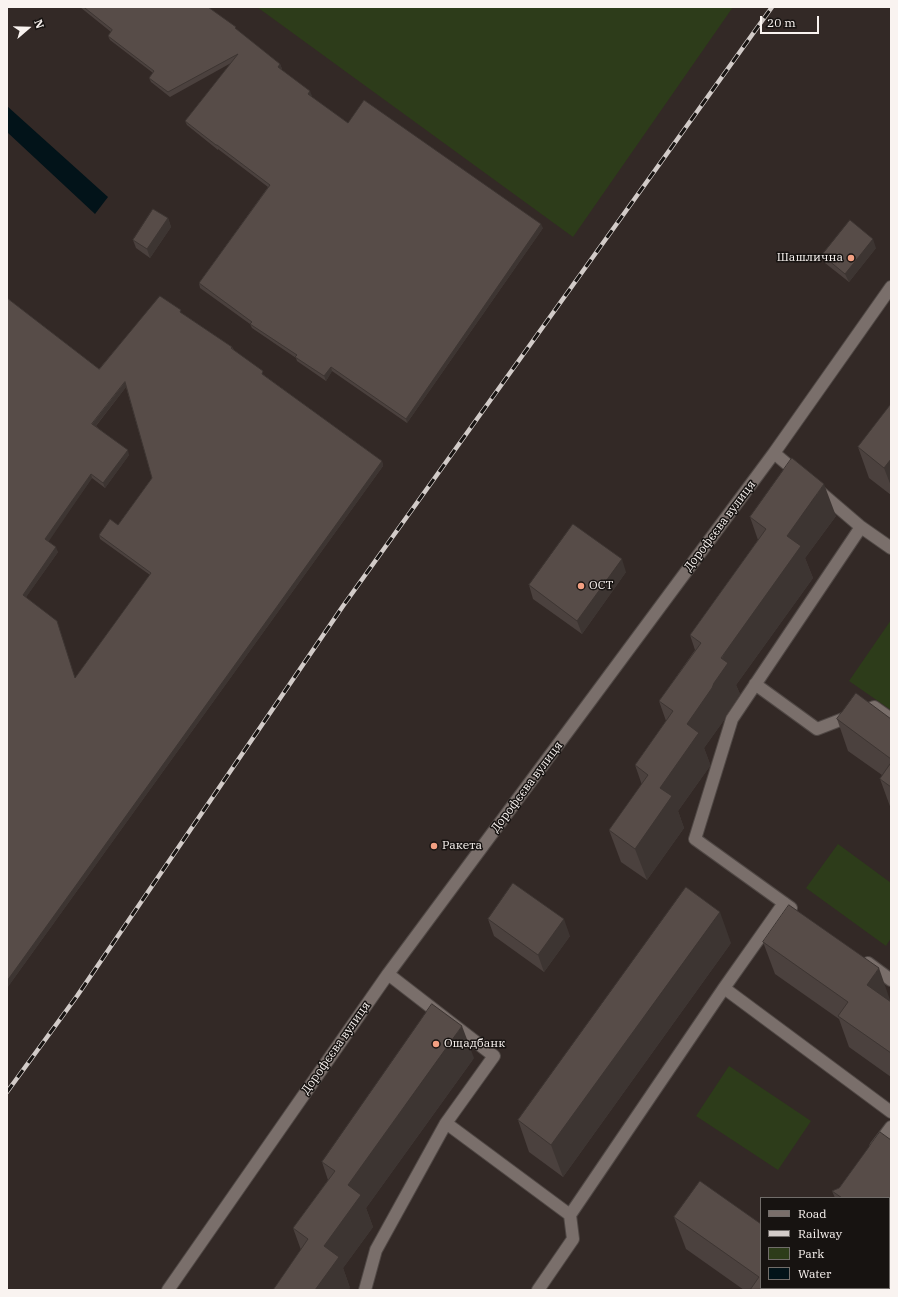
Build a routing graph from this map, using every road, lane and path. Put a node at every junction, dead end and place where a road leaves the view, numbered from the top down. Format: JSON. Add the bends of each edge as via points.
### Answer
{"nodes":[{"id":1,"x":891,"y":287,"type":"edge"},
{"id":2,"x":774,"y":453,"type":"junction"},
{"id":3,"x":861,"y":527,"type":"junction"},
{"id":4,"x":891,"y":548,"type":"edge"},
{"id":5,"x":755,"y":684,"type":"junction"},
{"id":6,"x":891,"y":719,"type":"edge"},
{"id":7,"x":784,"y":903,"type":"junction"},
{"id":8,"x":803,"y":917,"type":"edge"},
{"id":9,"x":860,"y":957,"type":"edge"},
{"id":10,"x":388,"y":974,"type":"junction"},
{"id":11,"x":891,"y":980,"type":"edge"},
{"id":12,"x":724,"y":988,"type":"junction"},
{"id":13,"x":891,"y":1112,"type":"edge"},
{"id":14,"x":446,"y":1123,"type":"junction"},
{"id":15,"x":891,"y":1127,"type":"edge"},
{"id":16,"x":869,"y":1157,"type":"edge"},
{"id":17,"x":570,"y":1215,"type":"junction"},
{"id":18,"x":168,"y":1290,"type":"edge"},
{"id":19,"x":365,"y":1290,"type":"edge"},
{"id":20,"x":538,"y":1290,"type":"edge"}],
"edges":[{"from":1,"to":2,"type":"street","name":"Дорофєєва вулиця"},
{"from":2,"to":3,"type":"street"},
{"from":2,"to":10,"type":"street","name":"Дорофєєва вулиця"},
{"from":3,"to":4,"type":"street"},
{"from":3,"to":5,"type":"street"},
{"from":5,"to":6,"type":"street","via":[[817,728],[874,707]]},
{"from":5,"to":7,"type":"street","via":[[732,719],[694,839]]},
{"from":7,"to":8,"type":"street"},
{"from":7,"to":12,"type":"street"},
{"from":9,"to":11,"type":"street"},
{"from":10,"to":14,"type":"street","via":[[494,1056]]},
{"from":10,"to":18,"type":"street","name":"Дорофєєва вулиця"},
{"from":12,"to":13,"type":"street"},
{"from":12,"to":17,"type":"street"},
{"from":14,"to":17,"type":"street"},
{"from":14,"to":19,"type":"street","via":[[376,1250]]},
{"from":15,"to":16,"type":"street"},
{"from":17,"to":20,"type":"street","via":[[573,1239]]}]}
